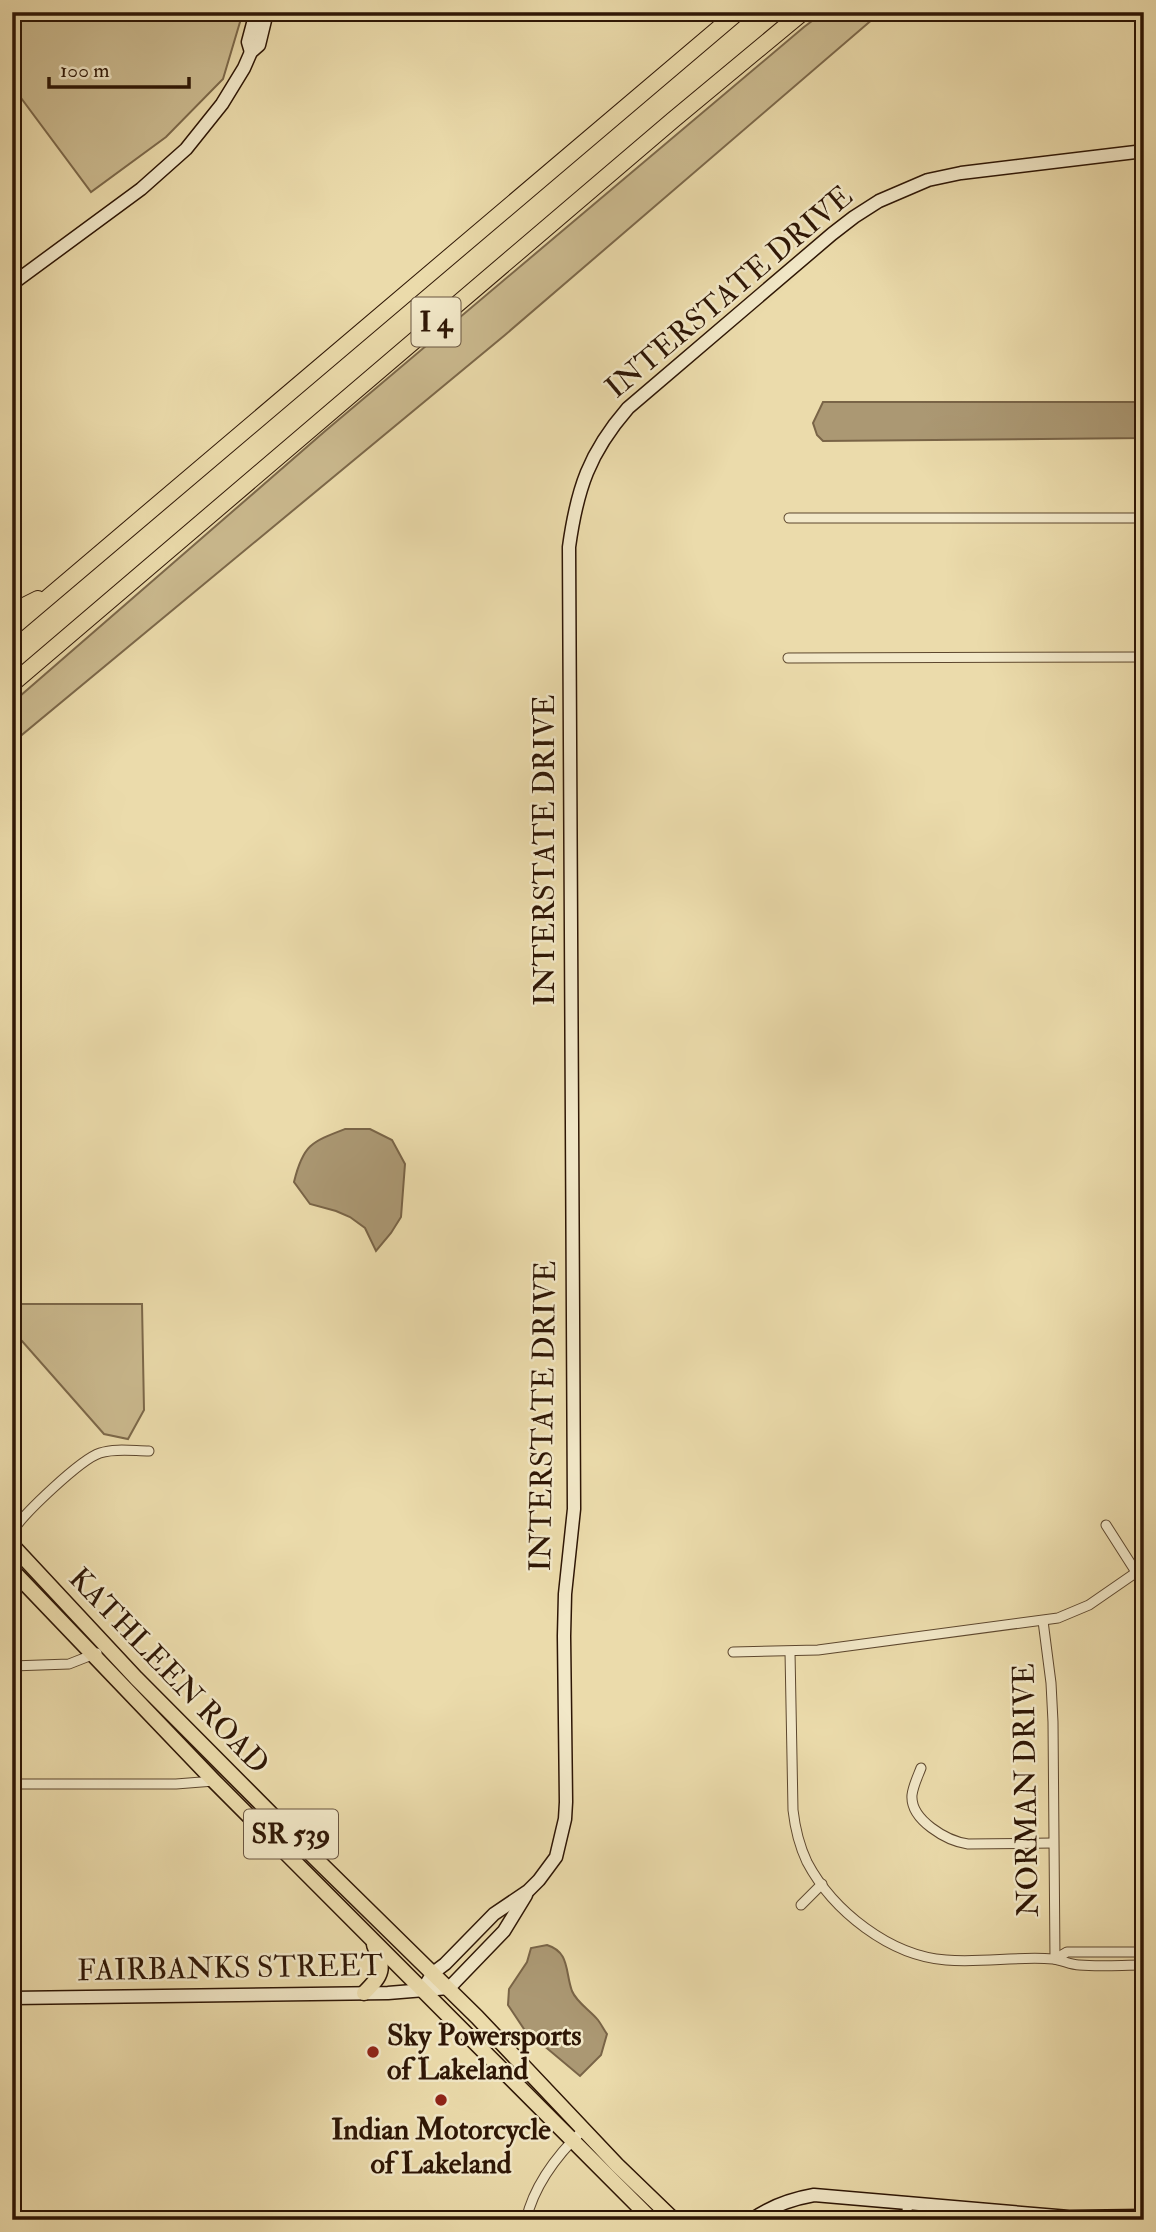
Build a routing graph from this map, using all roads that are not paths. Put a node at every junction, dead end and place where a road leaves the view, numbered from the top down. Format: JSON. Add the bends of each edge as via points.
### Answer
{"nodes":[{"id":1,"x":256,"y":12,"type":"edge"},
{"id":2,"x":267,"y":12,"type":"edge"},
{"id":3,"x":723,"y":12,"type":"edge"},
{"id":4,"x":738,"y":12,"type":"edge"},
{"id":5,"x":803,"y":12,"type":"edge"},
{"id":6,"x":251,"y":52,"type":"junction"},
{"id":7,"x":631,"y":103,"type":"junction"},
{"id":8,"x":1144,"y":150,"type":"edge"},
{"id":9,"x":12,"y":284,"type":"edge"},
{"id":10,"x":789,"y":518,"type":"dead end"},
{"id":11,"x":1144,"y":518,"type":"edge"},
{"id":12,"x":57,"y":592,"type":"junction"},
{"id":13,"x":12,"y":612,"type":"edge"},
{"id":14,"x":12,"y":628,"type":"edge"},
{"id":15,"x":72,"y":634,"type":"junction"},
{"id":16,"x":1144,"y":657,"type":"edge"},
{"id":17,"x":788,"y":658,"type":"dead end"},
{"id":18,"x":12,"y":684,"type":"edge"},
{"id":19,"x":12,"y":691,"type":"edge"},
{"id":20,"x":149,"y":1451,"type":"dead end"},
{"id":21,"x":1105,"y":1525,"type":"dead end"},
{"id":22,"x":12,"y":1532,"type":"edge"},
{"id":23,"x":12,"y":1545,"type":"edge"},
{"id":24,"x":12,"y":1570,"type":"edge"},
{"id":25,"x":1140,"y":1570,"type":"edge"},
{"id":26,"x":1043,"y":1621,"type":"junction"},
{"id":27,"x":108,"y":1647,"type":"junction"},
{"id":28,"x":733,"y":1652,"type":"dead end"},
{"id":29,"x":790,"y":1652,"type":"junction"},
{"id":30,"x":93,"y":1656,"type":"junction"},
{"id":31,"x":12,"y":1666,"type":"edge"},
{"id":32,"x":921,"y":1768,"type":"dead end"},
{"id":33,"x":214,"y":1781,"type":"junction"},
{"id":34,"x":12,"y":1784,"type":"edge"},
{"id":35,"x":1054,"y":1843,"type":"junction"},
{"id":36,"x":822,"y":1884,"type":"junction"},
{"id":37,"x":528,"y":1891,"type":"junction"},
{"id":38,"x":801,"y":1905,"type":"dead end"},
{"id":39,"x":371,"y":1938,"type":"junction"},
{"id":40,"x":1144,"y":1952,"type":"edge"},
{"id":41,"x":1055,"y":1959,"type":"junction"},
{"id":42,"x":1144,"y":1965,"type":"edge"},
{"id":43,"x":433,"y":1973,"type":"junction"},
{"id":44,"x":449,"y":1988,"type":"junction"},
{"id":45,"x":423,"y":1989,"type":"junction"},
{"id":46,"x":364,"y":1993,"type":"junction"},
{"id":47,"x":12,"y":1998,"type":"edge"},
{"id":48,"x":584,"y":2129,"type":"junction"},
{"id":49,"x":572,"y":2140,"type":"junction"},
{"id":50,"x":908,"y":2202,"type":"junction"},
{"id":51,"x":1144,"y":2217,"type":"edge"},
{"id":52,"x":526,"y":2220,"type":"edge"},
{"id":53,"x":652,"y":2220,"type":"edge"},
{"id":54,"x":674,"y":2220,"type":"edge"},
{"id":55,"x":751,"y":2220,"type":"edge"},
{"id":56,"x":906,"y":2220,"type":"edge"}],
"edges":[{"from":1,"to":6,"type":"street","via":[[247,42]]},
{"from":2,"to":6,"type":"street","via":[[259,45]]},
{"from":3,"to":7,"type":"highway"},
{"from":4,"to":7,"type":"highway","number":"I 4"},
{"from":5,"to":15,"type":"highway","number":"I 4"},
{"from":6,"to":9,"type":"street","via":[[210,122],[164,171]]},
{"from":7,"to":12,"type":"highway","number":"I 4"},
{"from":8,"to":37,"type":"street","name":"INTERSTATE DRIVE","via":[[961,173],[928,180],[879,201],[832,234],[628,408],[600,444],[578,495],[569,547],[574,1509],[565,1594],[566,1802],[556,1857]]},
{"from":10,"to":11,"type":"street"},
{"from":12,"to":13,"type":"highway"},
{"from":12,"to":14,"type":"highway","number":"I 4"},
{"from":15,"to":18,"type":"highway","number":"I 4"},
{"from":15,"to":19,"type":"highway"},
{"from":16,"to":17,"type":"street"},
{"from":20,"to":22,"type":"street","via":[[113,1451],[88,1459]]},
{"from":21,"to":25,"type":"street"},
{"from":23,"to":27,"type":"main road","name":"KATHLEEN ROAD","number":"SR 539"},
{"from":24,"to":30,"type":"main road","name":"KATHLEEN ROAD","number":"SR 539"},
{"from":25,"to":26,"type":"street","via":[[1089,1605]]},
{"from":26,"to":29,"type":"street"},
{"from":26,"to":35,"type":"street","name":"NORMAN DRIVE","via":[[1051,1683]]},
{"from":27,"to":30,"type":"street"},
{"from":27,"to":43,"type":"main road","name":"KATHLEEN ROAD","number":"SR 539"},
{"from":28,"to":29,"type":"street"},
{"from":29,"to":36,"type":"street","via":[[794,1821],[808,1862]]},
{"from":30,"to":31,"type":"street","via":[[69,1664]]},
{"from":30,"to":33,"type":"main road","name":"KATHLEEN ROAD","number":"SR 539"},
{"from":32,"to":35,"type":"street","via":[[913,1803],[941,1835],[968,1844]]},
{"from":33,"to":34,"type":"street"},
{"from":33,"to":39,"type":"main road","name":"KATHLEEN ROAD","number":"SR 539"},
{"from":35,"to":41,"type":"street","name":"NORMAN DRIVE"},
{"from":36,"to":38,"type":"street"},
{"from":36,"to":41,"type":"street","via":[[865,1928],[906,1951],[945,1960]]},
{"from":37,"to":43,"type":"street","name":"INTERSTATE DRIVE","via":[[494,1914]]},
{"from":37,"to":44,"type":"street","name":"INTERSTATE DRIVE","via":[[504,1931]]},
{"from":39,"to":45,"type":"main road","name":"KATHLEEN ROAD","number":"SR 539"},
{"from":39,"to":46,"type":"main road","via":[[381,1973]]},
{"from":40,"to":41,"type":"street","via":[[1067,1952]]},
{"from":41,"to":42,"type":"street","via":[[1077,1965]]},
{"from":43,"to":44,"type":"main road","name":"KATHLEEN ROAD","number":"SR 539"},
{"from":43,"to":45,"type":"street","name":"INTERSTATE DRIVE"},
{"from":44,"to":45,"type":"street","name":"FAIRBANKS STREET"},
{"from":44,"to":48,"type":"main road","name":"KATHLEEN ROAD","number":"SR 539"},
{"from":45,"to":46,"type":"street","name":"FAIRBANKS STREET"},
{"from":45,"to":49,"type":"main road","name":"KATHLEEN ROAD","number":"SR 539"},
{"from":46,"to":47,"type":"street","name":"FAIRBANKS STREET"},
{"from":48,"to":49,"type":"street"},
{"from":48,"to":54,"type":"main road","name":"KATHLEEN ROAD","number":"SR 539"},
{"from":49,"to":52,"type":"street","via":[[533,2198]]},
{"from":49,"to":53,"type":"main road","name":"KATHLEEN ROAD","number":"SR 539"},
{"from":50,"to":51,"type":"street","via":[[1069,2217]]},
{"from":50,"to":55,"type":"street","via":[[814,2195],[777,2204]]},
{"from":50,"to":56,"type":"street"}]}
